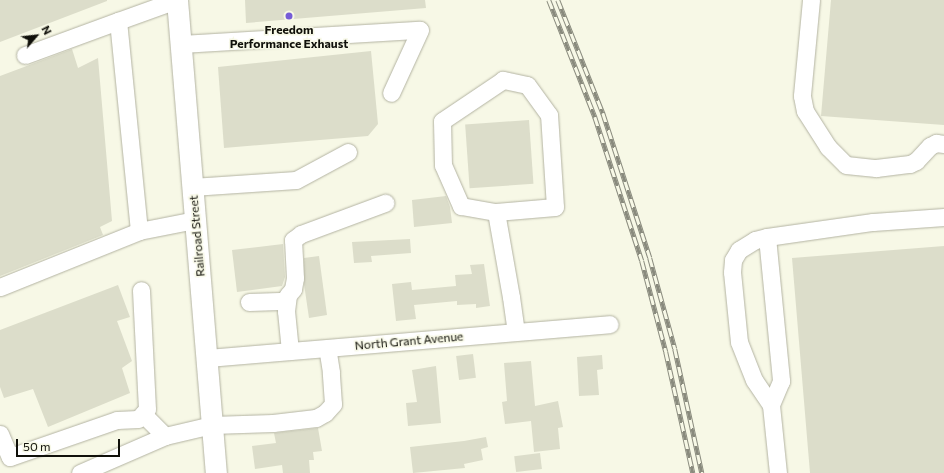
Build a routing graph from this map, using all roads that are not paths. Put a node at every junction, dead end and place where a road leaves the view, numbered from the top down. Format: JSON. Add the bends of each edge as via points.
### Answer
{"nodes":[{"id":1,"x":176,"y":0,"type":"edge"},
{"id":2,"x":811,"y":0,"type":"edge"},
{"id":3,"x":118,"y":21,"type":"junction"},
{"id":4,"x":180,"y":44,"type":"junction"},
{"id":5,"x":25,"y":55,"type":"dead end"},
{"id":6,"x":392,"y":92,"type":"dead end"},
{"id":7,"x":944,"y":144,"type":"edge"},
{"id":8,"x":348,"y":152,"type":"dead end"},
{"id":9,"x":192,"y":187,"type":"junction"},
{"id":10,"x":385,"y":203,"type":"dead end"},
{"id":11,"x":496,"y":212,"type":"junction"},
{"id":12,"x":944,"y":217,"type":"edge"},
{"id":13,"x":195,"y":220,"type":"junction"},
{"id":14,"x":139,"y":232,"type":"junction"},
{"id":15,"x":767,"y":237,"type":"junction"},
{"id":16,"x":0,"y":287,"type":"edge"},
{"id":17,"x":141,"y":290,"type":"dead end"},
{"id":18,"x":287,"y":301,"type":"junction"},
{"id":19,"x":249,"y":302,"type":"dead end"},
{"id":20,"x":610,"y":324,"type":"dead end"},
{"id":21,"x":516,"y":332,"type":"junction"},
{"id":22,"x":327,"y":348,"type":"junction"},
{"id":23,"x":290,"y":351,"type":"junction"},
{"id":24,"x":207,"y":358,"type":"junction"},
{"id":25,"x":771,"y":405,"type":"junction"},
{"id":26,"x":143,"y":414,"type":"junction"},
{"id":27,"x":212,"y":425,"type":"junction"},
{"id":28,"x":0,"y":434,"type":"edge"},
{"id":29,"x":165,"y":436,"type":"junction"},
{"id":30,"x":80,"y":473,"type":"edge"},
{"id":31,"x":216,"y":473,"type":"edge"},
{"id":32,"x":778,"y":473,"type":"edge"}],
"edges":[{"from":1,"to":3,"type":"street"},
{"from":1,"to":4,"type":"main road","name":"Railroad Street"},
{"from":2,"to":7,"type":"street","via":[[802,96],[805,111],[828,147],[846,165],[876,168],[910,164],[930,146],[936,143]]},
{"from":3,"to":5,"type":"street"},
{"from":3,"to":14,"type":"street"},
{"from":4,"to":6,"type":"street","via":[[420,30]]},
{"from":4,"to":9,"type":"main road","name":"Railroad Street"},
{"from":8,"to":9,"type":"street","via":[[296,180]]},
{"from":9,"to":13,"type":"main road","name":"Railroad Street"},
{"from":10,"to":18,"type":"street","via":[[301,234],[293,240],[295,278]]},
{"from":11,"to":11,"type":"street","via":[[461,206],[442,166],[442,122],[503,80],[527,85],[549,115],[555,207]]},
{"from":11,"to":21,"type":"street"},
{"from":12,"to":15,"type":"street","via":[[873,222]]},
{"from":13,"to":14,"type":"street"},
{"from":13,"to":24,"type":"main road","name":"Railroad Street"},
{"from":14,"to":16,"type":"street"},
{"from":15,"to":25,"type":"street","via":[[781,381]]},
{"from":15,"to":25,"type":"street","via":[[755,240],[739,250],[733,260],[732,272],[739,342],[754,380]]},
{"from":17,"to":26,"type":"street","via":[[147,409]]},
{"from":18,"to":19,"type":"street"},
{"from":18,"to":23,"type":"street"},
{"from":20,"to":21,"type":"street","name":"North Grant Avenue"},
{"from":21,"to":22,"type":"street","name":"North Grant Avenue"},
{"from":22,"to":23,"type":"street","name":"North Grant Avenue"},
{"from":22,"to":27,"type":"street","via":[[333,404],[325,413],[316,418],[302,420]]},
{"from":23,"to":24,"type":"street","name":"North Grant Avenue"},
{"from":24,"to":27,"type":"main road","name":"Railroad Street"},
{"from":25,"to":32,"type":"street"},
{"from":26,"to":28,"type":"street","via":[[138,419],[117,420],[10,456]]},
{"from":26,"to":29,"type":"street"},
{"from":27,"to":29,"type":"street"},
{"from":27,"to":31,"type":"main road","name":"Railroad Street"},
{"from":29,"to":30,"type":"street"}]}
